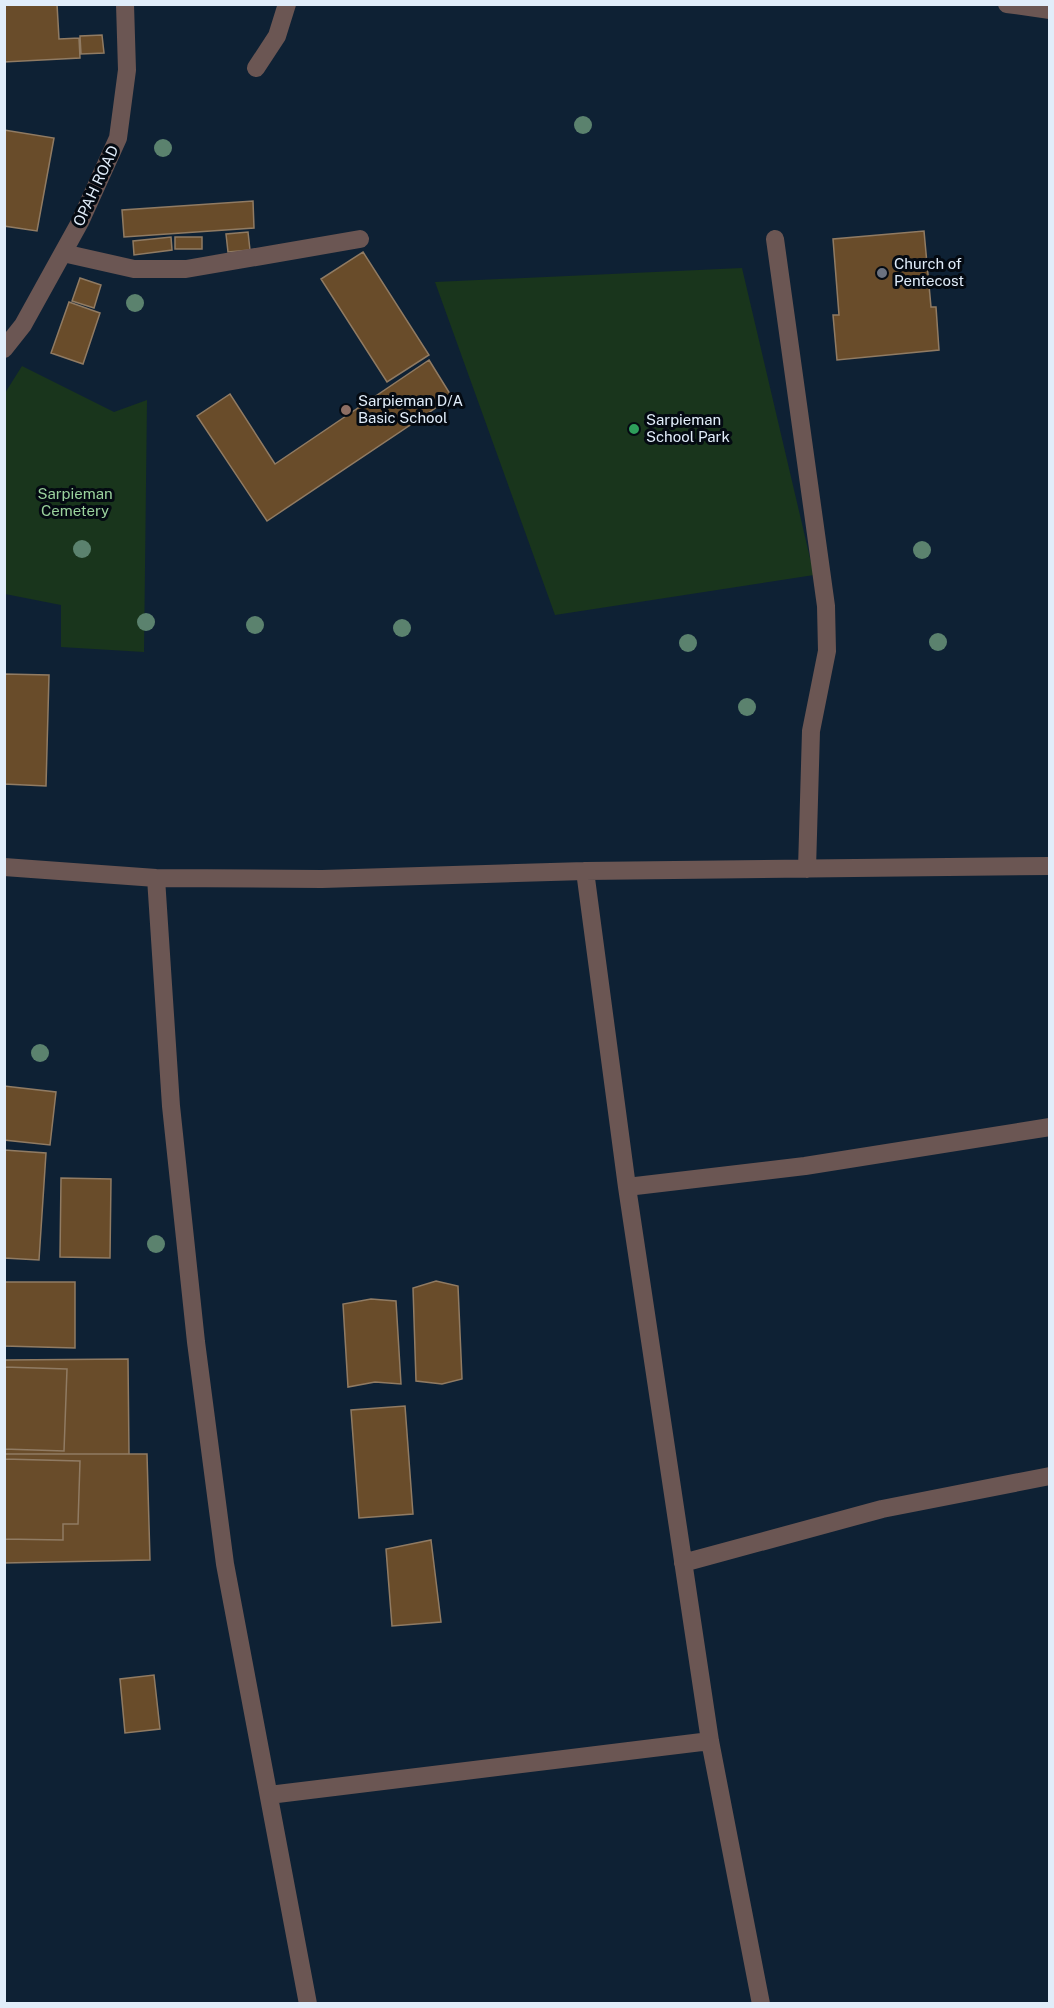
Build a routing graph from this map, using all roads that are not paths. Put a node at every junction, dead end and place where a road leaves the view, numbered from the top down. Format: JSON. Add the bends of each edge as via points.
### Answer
{"nodes":[{"id":1,"x":125,"y":4,"type":"edge"},
{"id":2,"x":287,"y":4,"type":"edge"},
{"id":3,"x":1007,"y":4,"type":"edge"},
{"id":4,"x":1050,"y":10,"type":"edge"},
{"id":5,"x":256,"y":68,"type":"dead end"},
{"id":6,"x":360,"y":239,"type":"dead end"},
{"id":7,"x":775,"y":239,"type":"dead end"},
{"id":8,"x":63,"y":253,"type":"junction"},
{"id":9,"x":4,"y":349,"type":"edge"},
{"id":10,"x":1050,"y":866,"type":"edge"},
{"id":11,"x":4,"y":867,"type":"edge"},
{"id":12,"x":807,"y":869,"type":"junction"},
{"id":13,"x":585,"y":872,"type":"junction"},
{"id":14,"x":156,"y":878,"type":"junction"},
{"id":15,"x":1050,"y":1127,"type":"edge"},
{"id":16,"x":627,"y":1187,"type":"junction"},
{"id":17,"x":1050,"y":1476,"type":"edge"},
{"id":18,"x":683,"y":1563,"type":"junction"},
{"id":19,"x":710,"y":1741,"type":"junction"},
{"id":20,"x":269,"y":1795,"type":"junction"},
{"id":21,"x":308,"y":2004,"type":"edge"},
{"id":22,"x":761,"y":2004,"type":"edge"}],
"edges":[{"from":1,"to":8,"type":"street","name":"OPAH ROAD","via":[[127,70],[118,138]]},
{"from":2,"to":5,"type":"street","via":[[277,36]]},
{"from":3,"to":4,"type":"street"},
{"from":6,"to":8,"type":"street","via":[[186,269],[134,269]]},
{"from":7,"to":12,"type":"street","via":[[826,606],[827,651],[810,731]]},
{"from":8,"to":9,"type":"street","name":"OPAH ROAD","via":[[23,325]]},
{"from":10,"to":12,"type":"street"},
{"from":11,"to":14,"type":"street"},
{"from":12,"to":13,"type":"street"},
{"from":13,"to":14,"type":"street","via":[[322,879]]},
{"from":13,"to":16,"type":"street"},
{"from":14,"to":20,"type":"street","via":[[171,1106],[196,1342],[225,1564]]},
{"from":15,"to":16,"type":"street","via":[[805,1166]]},
{"from":16,"to":18,"type":"street"},
{"from":17,"to":18,"type":"street","via":[[882,1509]]},
{"from":18,"to":19,"type":"street"},
{"from":19,"to":20,"type":"street"},
{"from":19,"to":22,"type":"street"},
{"from":20,"to":21,"type":"street"}]}
